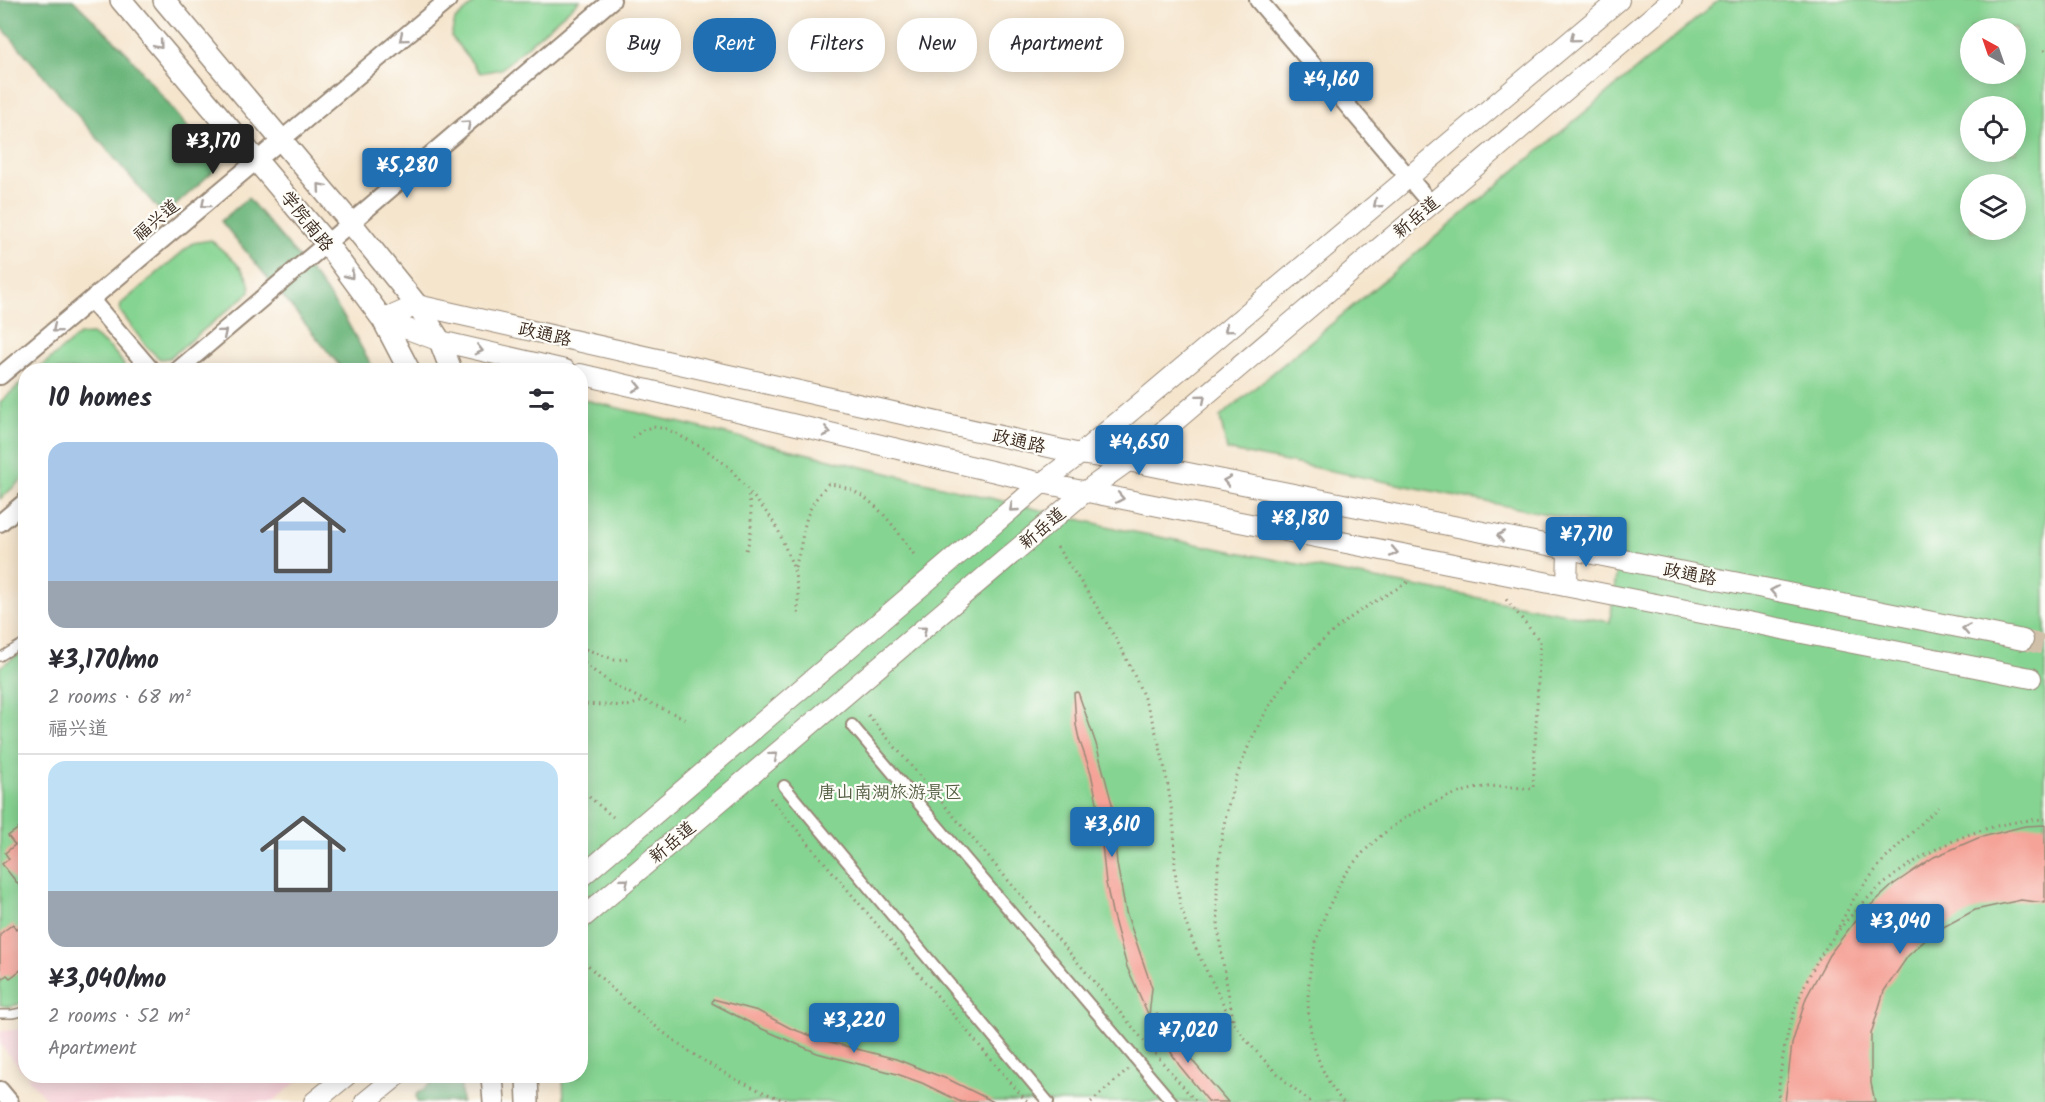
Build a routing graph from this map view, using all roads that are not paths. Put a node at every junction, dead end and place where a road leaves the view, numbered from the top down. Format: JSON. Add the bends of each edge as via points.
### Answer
{"nodes":[{"id":1,"x":121,"y":0,"type":"edge"},
{"id":2,"x":164,"y":0,"type":"edge"},
{"id":3,"x":448,"y":0,"type":"edge"},
{"id":4,"x":612,"y":0,"type":"edge"},
{"id":5,"x":1258,"y":0,"type":"edge"},
{"id":6,"x":1619,"y":0,"type":"edge"},
{"id":7,"x":1671,"y":0,"type":"edge"},
{"id":8,"x":281,"y":140,"type":"junction"},
{"id":9,"x":257,"y":160,"type":"junction"},
{"id":10,"x":1408,"y":178,"type":"junction"},
{"id":11,"x":1431,"y":204,"type":"junction"},
{"id":12,"x":351,"y":223,"type":"junction"},
{"id":13,"x":327,"y":244,"type":"junction"},
{"id":14,"x":91,"y":300,"type":"junction"},
{"id":15,"x":417,"y":305,"type":"junction"},
{"id":16,"x":383,"y":320,"type":"junction"},
{"id":17,"x":440,"y":341,"type":"junction"},
{"id":18,"x":144,"y":363,"type":"edge"},
{"id":19,"x":186,"y":363,"type":"edge"},
{"id":20,"x":405,"y":363,"type":"edge"},
{"id":21,"x":448,"y":363,"type":"edge"},
{"id":22,"x":535,"y":363,"type":"edge"},
{"id":23,"x":0,"y":376,"type":"edge"},
{"id":24,"x":588,"y":376,"type":"edge"},
{"id":25,"x":1080,"y":454,"type":"junction"},
{"id":26,"x":1128,"y":461,"type":"junction"},
{"id":27,"x":1042,"y":483,"type":"junction"},
{"id":28,"x":1086,"y":491,"type":"junction"},
{"id":29,"x":18,"y":508,"type":"edge"},
{"id":30,"x":0,"y":523,"type":"edge"},
{"id":31,"x":1568,"y":550,"type":"junction"},
{"id":32,"x":1567,"y":586,"type":"junction"},
{"id":33,"x":2023,"y":640,"type":"tunnel mouth"},
{"id":34,"x":18,"y":646,"type":"edge"},
{"id":35,"x":0,"y":657,"type":"edge"},
{"id":36,"x":2031,"y":678,"type":"dead end"},
{"id":37,"x":852,"y":725,"type":"dead end"},
{"id":38,"x":784,"y":786,"type":"dead end"},
{"id":39,"x":588,"y":871,"type":"edge"},
{"id":40,"x":588,"y":913,"type":"edge"},
{"id":41,"x":18,"y":1013,"type":"edge"},
{"id":42,"x":0,"y":1014,"type":"edge"},
{"id":43,"x":337,"y":1083,"type":"edge"},
{"id":44,"x":388,"y":1083,"type":"edge"},
{"id":45,"x":493,"y":1083,"type":"edge"},
{"id":46,"x":527,"y":1083,"type":"edge"},
{"id":47,"x":0,"y":1090,"type":"edge"},
{"id":48,"x":10,"y":1102,"type":"edge"},
{"id":49,"x":314,"y":1102,"type":"edge"},
{"id":50,"x":365,"y":1102,"type":"edge"},
{"id":51,"x":494,"y":1102,"type":"edge"},
{"id":52,"x":528,"y":1102,"type":"edge"},
{"id":53,"x":1048,"y":1102,"type":"edge"},
{"id":54,"x":1172,"y":1102,"type":"edge"}],
"edges":[{"from":1,"to":9,"type":"main road","name":"学院南路","one_way":true},
{"from":2,"to":8,"type":"main road","name":"学院南路"},
{"from":3,"to":8,"type":"street","name":"福兴道","one_way":true},
{"from":12,"to":4,"type":"street","one_way":true},
{"from":5,"to":10,"type":"street"},
{"from":6,"to":10,"type":"main road","name":"新岳道","one_way":true},
{"from":7,"to":11,"type":"main road","name":"新岳道"},
{"from":8,"to":9,"type":"street","name":"福兴道"},
{"from":12,"to":8,"type":"main road","name":"学院南路","one_way":true},
{"from":9,"to":13,"type":"main road","name":"学院南路"},
{"from":9,"to":14,"type":"street","name":"福兴道","one_way":true},
{"from":10,"to":11,"type":"street"},
{"from":10,"to":25,"type":"main road","name":"新岳道","one_way":true},
{"from":26,"to":11,"type":"main road","name":"新岳道","one_way":true},
{"from":12,"to":13,"type":"street"},
{"from":12,"to":15,"type":"main road","name":"学院南路"},
{"from":13,"to":16,"type":"main road","name":"学院南路","one_way":true},
{"from":19,"to":13,"type":"street","one_way":true},
{"from":14,"to":18,"type":"street"},
{"from":14,"to":23,"type":"street","name":"福兴道","one_way":true},
{"from":15,"to":16,"type":"main road"},
{"from":15,"to":17,"type":"main road","name":"学院南路"},
{"from":15,"to":25,"type":"main road","name":"政通路"},
{"from":16,"to":17,"type":"main road","name":"政通路"},
{"from":16,"to":20,"type":"main road","name":"学院南路"},
{"from":17,"to":21,"type":"main road","name":"学院南路"},
{"from":17,"to":22,"type":"main road","name":"政通路","one_way":true},
{"from":24,"to":27,"type":"main road","name":"政通路","one_way":true},
{"from":25,"to":26,"type":"main road","name":"政通路"},
{"from":25,"to":27,"type":"main road","name":"新岳道"},
{"from":26,"to":28,"type":"main road","name":"新岳道"},
{"from":31,"to":26,"type":"main road","name":"政通路","one_way":true},
{"from":27,"to":28,"type":"main road","name":"政通路"},
{"from":27,"to":39,"type":"main road","name":"新岳道","one_way":true},
{"from":28,"to":32,"type":"main road","name":"政通路","one_way":true},
{"from":40,"to":28,"type":"main road","name":"新岳道","one_way":true},
{"from":29,"to":30,"type":"street"},
{"from":31,"to":32,"type":"main road"},
{"from":33,"to":31,"type":"main road","name":"政通路","one_way":true},
{"from":32,"to":36,"type":"main road","name":"政通路"},
{"from":34,"to":35,"type":"lane"},
{"from":37,"to":54,"type":"street"},
{"from":38,"to":53,"type":"street"},
{"from":41,"to":42,"type":"lane"},
{"from":43,"to":49,"type":"main road"},
{"from":44,"to":50,"type":"main road"},
{"from":45,"to":51,"type":"main road"},
{"from":46,"to":52,"type":"main road"},
{"from":47,"to":48,"type":"street"}]}
